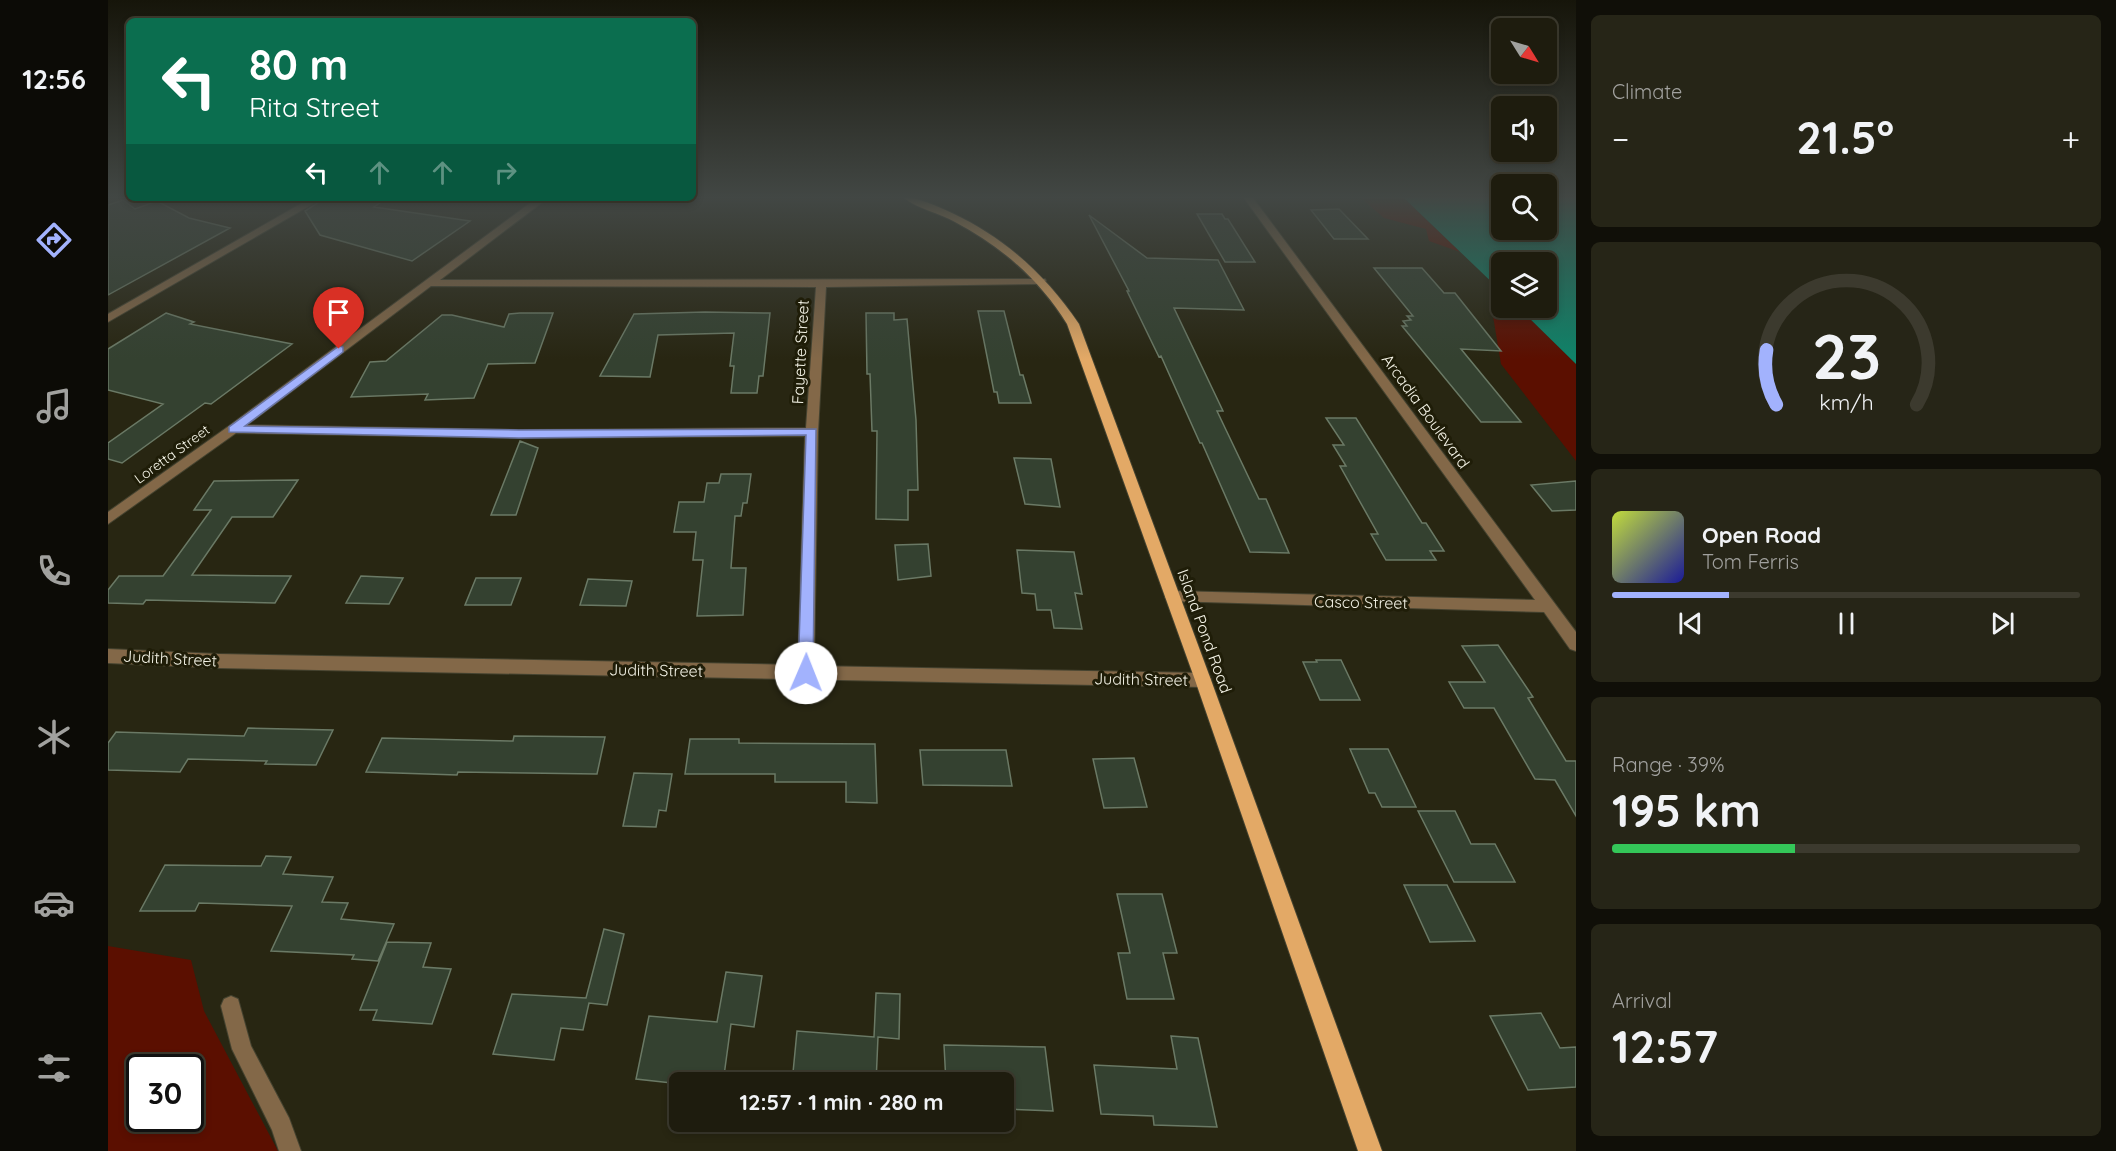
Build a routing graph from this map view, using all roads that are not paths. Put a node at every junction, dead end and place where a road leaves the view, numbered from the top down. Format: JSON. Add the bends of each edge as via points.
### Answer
{"nodes":[{"id":1,"x":225,"y":252,"type":"edge"},
{"id":2,"x":470,"y":252,"type":"edge"},
{"id":3,"x":1006,"y":252,"type":"edge"},
{"id":4,"x":1287,"y":252,"type":"edge"},
{"id":5,"x":1041,"y":281,"type":"junction"},
{"id":6,"x":428,"y":283,"type":"junction"},
{"id":7,"x":821,"y":284,"type":"junction"},
{"id":8,"x":108,"y":319,"type":"edge"},
{"id":9,"x":233,"y":429,"type":"junction"},
{"id":10,"x":812,"y":432,"type":"junction"},
{"id":11,"x":108,"y":519,"type":"edge"},
{"id":12,"x":1173,"y":597,"type":"junction"},
{"id":13,"x":1548,"y":606,"type":"junction"},
{"id":14,"x":1576,"y":644,"type":"edge"},
{"id":15,"x":108,"y":656,"type":"edge"},
{"id":16,"x":806,"y":673,"type":"junction"},
{"id":17,"x":1203,"y":680,"type":"junction"},
{"id":18,"x":231,"y":1006,"type":"dead end"},
{"id":19,"x":290,"y":1151,"type":"edge"},
{"id":20,"x":1370,"y":1151,"type":"edge"}],
"edges":[{"from":1,"to":8,"type":"street"},
{"from":2,"to":6,"type":"street","name":"Loretta Street"},
{"from":3,"to":5,"type":"main road","name":"Island Pond Road"},
{"from":4,"to":13,"type":"street","name":"Arcadia Boulevard"},
{"from":5,"to":7,"type":"street"},
{"from":5,"to":12,"type":"main road","name":"Island Pond Road","via":[[1073,324]]},
{"from":6,"to":7,"type":"street"},
{"from":6,"to":9,"type":"street","name":"Loretta Street"},
{"from":7,"to":10,"type":"street","name":"Fayette Street"},
{"from":9,"to":10,"type":"street","via":[[519,434]]},
{"from":9,"to":11,"type":"street","name":"Loretta Street"},
{"from":10,"to":16,"type":"street","name":"Fayette Street"},
{"from":12,"to":13,"type":"street","name":"Casco Street"},
{"from":12,"to":17,"type":"main road","name":"Island Pond Road"},
{"from":13,"to":14,"type":"street","name":"Arcadia Boulevard"},
{"from":15,"to":16,"type":"street","name":"Judith Street"},
{"from":16,"to":17,"type":"street","name":"Judith Street"},
{"from":17,"to":20,"type":"main road","name":"Island Pond Road"},
{"from":18,"to":19,"type":"lane","via":[[242,1048]]}]}
